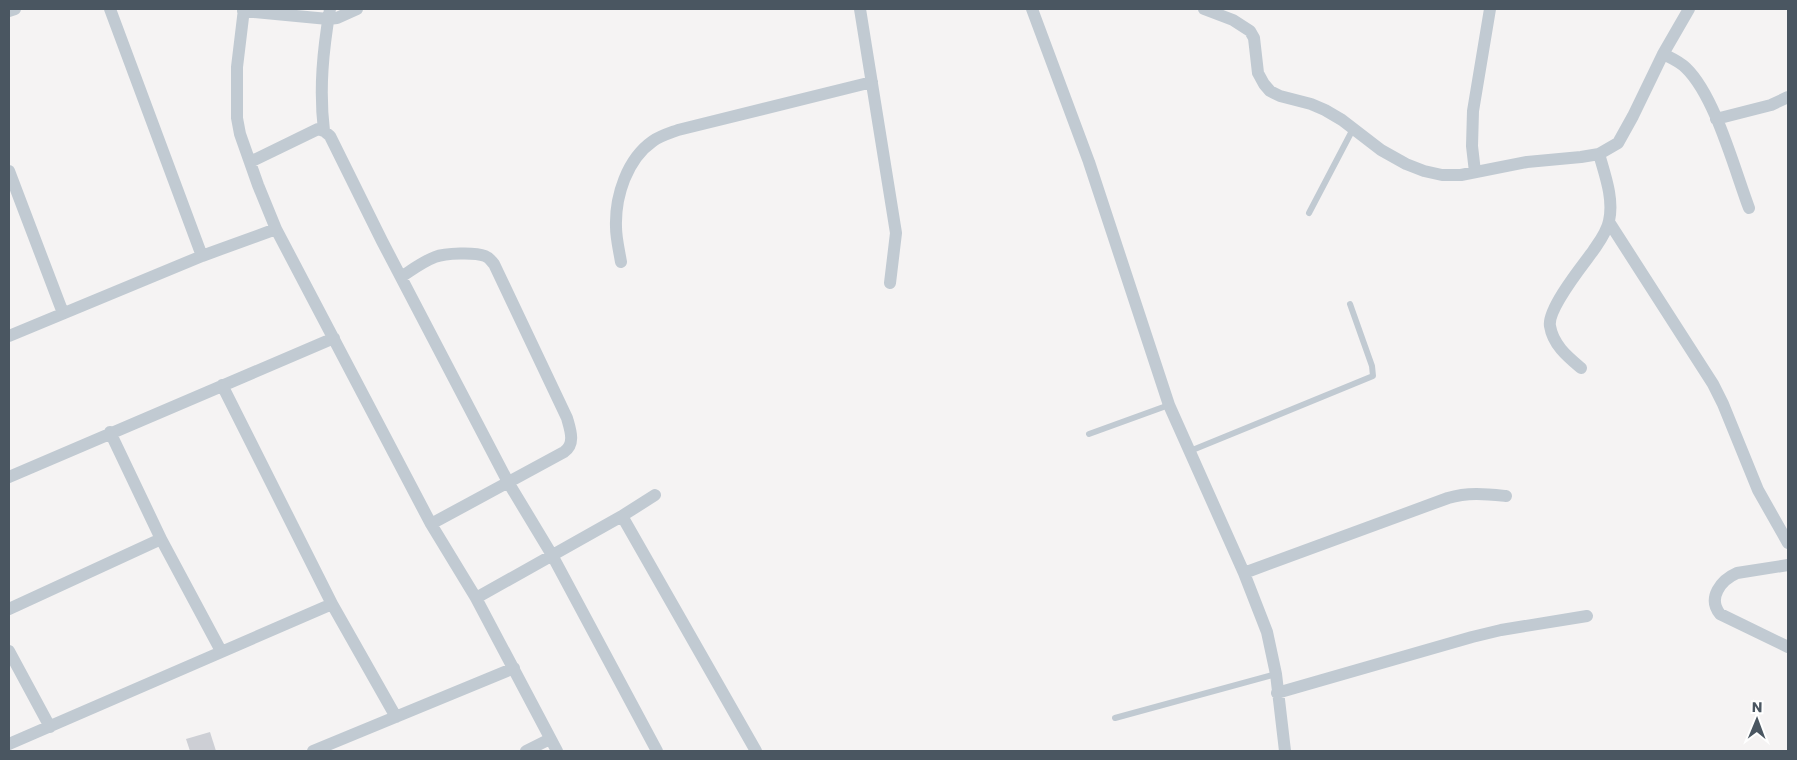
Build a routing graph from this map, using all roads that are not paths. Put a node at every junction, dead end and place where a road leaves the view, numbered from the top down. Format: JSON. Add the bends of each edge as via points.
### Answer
{"nodes":[{"id":1,"x":15,"y":9,"type":"edge"},
{"id":2,"x":110,"y":9,"type":"edge"},
{"id":3,"x":357,"y":9,"type":"edge"},
{"id":4,"x":860,"y":9,"type":"edge"},
{"id":5,"x":1032,"y":9,"type":"edge"},
{"id":6,"x":1204,"y":9,"type":"edge"},
{"id":7,"x":1490,"y":9,"type":"edge"},
{"id":8,"x":1688,"y":9,"type":"edge"},
{"id":9,"x":243,"y":10,"type":"edge"},
{"id":10,"x":9,"y":11,"type":"edge"},
{"id":11,"x":329,"y":14,"type":"edge"},
{"id":12,"x":1663,"y":54,"type":"junction"},
{"id":13,"x":872,"y":82,"type":"junction"},
{"id":14,"x":1788,"y":97,"type":"edge"},
{"id":15,"x":1716,"y":118,"type":"junction"},
{"id":16,"x":1353,"y":129,"type":"junction"},
{"id":17,"x":324,"y":131,"type":"junction"},
{"id":18,"x":1599,"y":154,"type":"junction"},
{"id":19,"x":250,"y":162,"type":"junction"},
{"id":20,"x":9,"y":171,"type":"edge"},
{"id":21,"x":1475,"y":172,"type":"junction"},
{"id":22,"x":1749,"y":208,"type":"dead end"},
{"id":23,"x":1309,"y":213,"type":"dead end"},
{"id":24,"x":1609,"y":222,"type":"junction"},
{"id":25,"x":276,"y":229,"type":"junction"},
{"id":26,"x":202,"y":256,"type":"junction"},
{"id":27,"x":621,"y":262,"type":"dead end"},
{"id":28,"x":401,"y":277,"type":"junction"},
{"id":29,"x":890,"y":283,"type":"dead end"},
{"id":30,"x":1350,"y":304,"type":"dead end"},
{"id":31,"x":63,"y":313,"type":"junction"},
{"id":32,"x":9,"y":336,"type":"edge"},
{"id":33,"x":334,"y":338,"type":"junction"},
{"id":34,"x":1581,"y":368,"type":"dead end"},
{"id":35,"x":222,"y":385,"type":"junction"},
{"id":36,"x":1169,"y":405,"type":"junction"},
{"id":37,"x":110,"y":432,"type":"junction"},
{"id":38,"x":1089,"y":434,"type":"dead end"},
{"id":39,"x":1190,"y":451,"type":"junction"},
{"id":40,"x":9,"y":476,"type":"edge"},
{"id":41,"x":508,"y":482,"type":"junction"},
{"id":42,"x":655,"y":495,"type":"dead end"},
{"id":43,"x":1506,"y":496,"type":"dead end"},
{"id":44,"x":622,"y":516,"type":"junction"},
{"id":45,"x":431,"y":524,"type":"junction"},
{"id":46,"x":161,"y":539,"type":"junction"},
{"id":47,"x":1788,"y":543,"type":"edge"},
{"id":48,"x":552,"y":555,"type":"junction"},
{"id":49,"x":1788,"y":564,"type":"edge"},
{"id":50,"x":1244,"y":573,"type":"junction"},
{"id":51,"x":476,"y":598,"type":"junction"},
{"id":52,"x":332,"y":604,"type":"junction"},
{"id":53,"x":9,"y":609,"type":"edge"},
{"id":54,"x":1587,"y":616,"type":"dead end"},
{"id":55,"x":1788,"y":647,"type":"edge"},
{"id":56,"x":9,"y":651,"type":"edge"},
{"id":57,"x":221,"y":651,"type":"junction"},
{"id":58,"x":514,"y":668,"type":"junction"},
{"id":59,"x":1276,"y":674,"type":"junction"},
{"id":60,"x":1277,"y":694,"type":"junction"},
{"id":61,"x":396,"y":717,"type":"junction"},
{"id":62,"x":1115,"y":718,"type":"dead end"},
{"id":63,"x":50,"y":727,"type":"junction"},
{"id":64,"x":550,"y":739,"type":"junction"},
{"id":65,"x":9,"y":744,"type":"edge"},
{"id":66,"x":314,"y":751,"type":"edge"},
{"id":67,"x":526,"y":751,"type":"edge"},
{"id":68,"x":557,"y":751,"type":"edge"},
{"id":69,"x":657,"y":751,"type":"edge"},
{"id":70,"x":756,"y":751,"type":"edge"},
{"id":71,"x":1284,"y":751,"type":"edge"}],
"edges":[{"from":1,"to":10,"type":"street"},
{"from":2,"to":26,"type":"street"},
{"from":3,"to":11,"type":"street","via":[[337,18]]},
{"from":4,"to":13,"type":"street"},
{"from":5,"to":36,"type":"street","via":[[1089,162]]},
{"from":6,"to":16,"type":"street","via":[[1233,20],[1250,31],[1254,38],[1258,73],[1270,91],[1325,110]]},
{"from":7,"to":21,"type":"street","via":[[1473,111]]},
{"from":8,"to":12,"type":"street"},
{"from":9,"to":11,"type":"street"},
{"from":9,"to":19,"type":"street","via":[[236,67],[236,118]]},
{"from":11,"to":17,"type":"street","via":[[321,77]]},
{"from":12,"to":15,"type":"street","via":[[1677,60],[1696,80]]},
{"from":12,"to":18,"type":"street","via":[[1618,144]]},
{"from":13,"to":27,"type":"street","via":[[678,130],[653,140],[637,155],[618,196],[616,229]]},
{"from":13,"to":29,"type":"street","via":[[896,234]]},
{"from":14,"to":15,"type":"street","via":[[1771,105]]},
{"from":15,"to":22,"type":"street"},
{"from":16,"to":21,"type":"street","via":[[1381,150],[1424,171],[1461,175]]},
{"from":16,"to":23,"type":"lane"},
{"from":17,"to":19,"type":"street","via":[[318,130]]},
{"from":17,"to":28,"type":"street","via":[[330,136]]},
{"from":18,"to":21,"type":"street"},
{"from":18,"to":24,"type":"street","via":[[1610,195]]},
{"from":19,"to":25,"type":"street"},
{"from":20,"to":31,"type":"street"},
{"from":24,"to":34,"type":"street","via":[[1598,244],[1561,296],[1551,318],[1553,337],[1559,347]]},
{"from":24,"to":47,"type":"street","via":[[1713,384],[1758,490]]},
{"from":25,"to":26,"type":"street"},
{"from":25,"to":33,"type":"street"},
{"from":26,"to":31,"type":"street"},
{"from":28,"to":41,"type":"street"},
{"from":28,"to":41,"type":"street","via":[[424,262],[445,254],[483,255],[494,264],[567,418],[571,438],[564,452]]},
{"from":30,"to":39,"type":"lane","via":[[1372,366],[1372,376]]},
{"from":31,"to":32,"type":"street"},
{"from":33,"to":35,"type":"street"},
{"from":33,"to":45,"type":"street"},
{"from":35,"to":37,"type":"street"},
{"from":35,"to":52,"type":"street"},
{"from":36,"to":38,"type":"lane"},
{"from":36,"to":39,"type":"street"},
{"from":37,"to":40,"type":"street"},
{"from":37,"to":46,"type":"street"},
{"from":39,"to":50,"type":"street"},
{"from":41,"to":45,"type":"street"},
{"from":41,"to":48,"type":"street"},
{"from":42,"to":44,"type":"street"},
{"from":43,"to":50,"type":"street","via":[[1476,493],[1454,496]]},
{"from":44,"to":48,"type":"street"},
{"from":44,"to":70,"type":"street"},
{"from":45,"to":51,"type":"street"},
{"from":46,"to":53,"type":"street"},
{"from":46,"to":57,"type":"street"},
{"from":48,"to":51,"type":"street"},
{"from":48,"to":69,"type":"street"},
{"from":49,"to":55,"type":"street","via":[[1730,577],[1722,584],[1714,603],[1720,614]]},
{"from":50,"to":59,"type":"street","via":[[1267,632]]},
{"from":51,"to":58,"type":"street"},
{"from":52,"to":57,"type":"street"},
{"from":52,"to":61,"type":"street"},
{"from":54,"to":60,"type":"street","via":[[1472,637]]},
{"from":56,"to":63,"type":"street"},
{"from":57,"to":63,"type":"street"},
{"from":58,"to":61,"type":"street"},
{"from":58,"to":64,"type":"street"},
{"from":59,"to":60,"type":"street"},
{"from":59,"to":62,"type":"lane"},
{"from":60,"to":71,"type":"street"},
{"from":61,"to":66,"type":"street"},
{"from":63,"to":65,"type":"street"},
{"from":64,"to":67,"type":"street"},
{"from":64,"to":68,"type":"street"}]}
